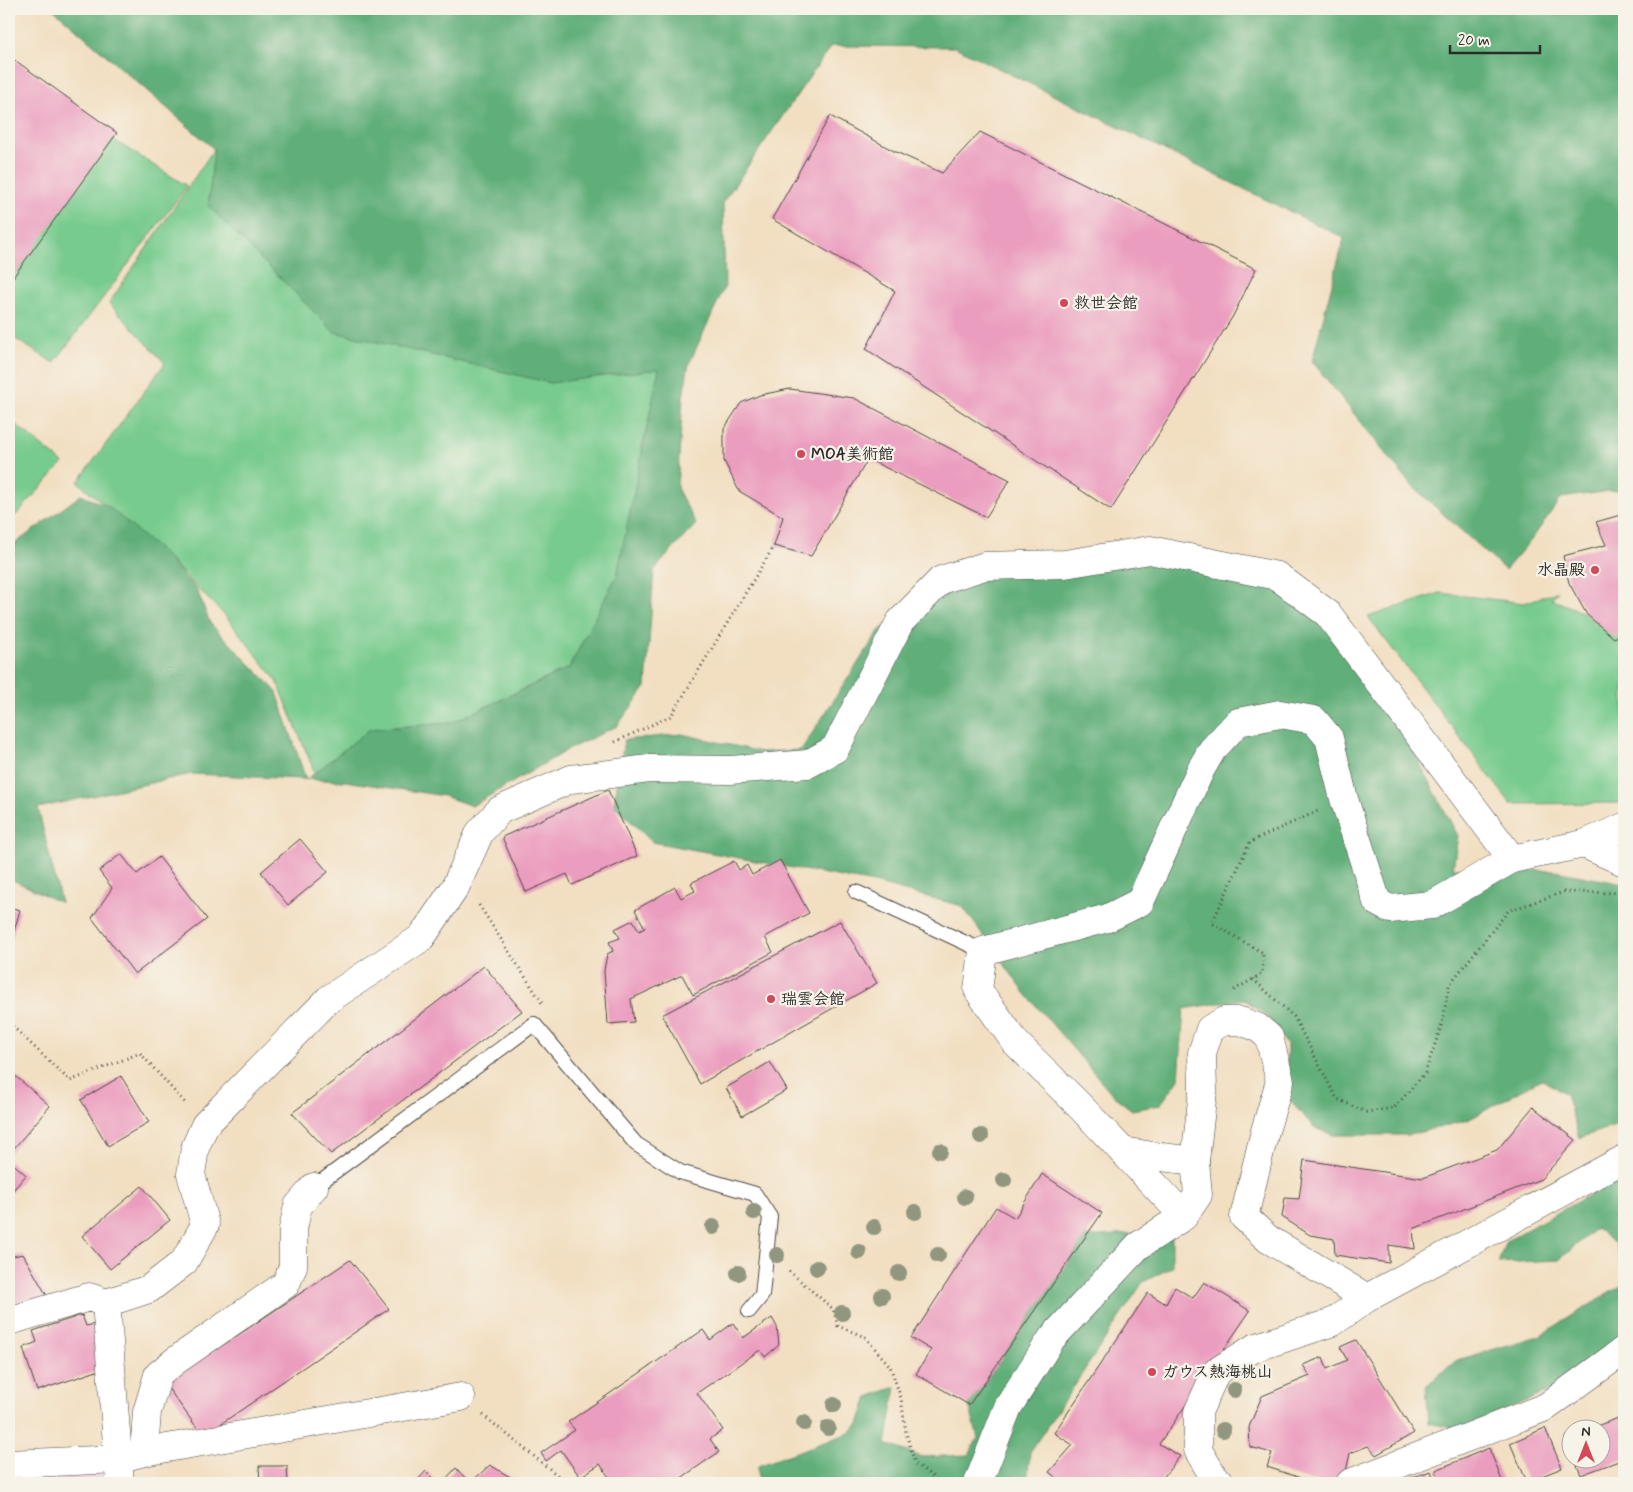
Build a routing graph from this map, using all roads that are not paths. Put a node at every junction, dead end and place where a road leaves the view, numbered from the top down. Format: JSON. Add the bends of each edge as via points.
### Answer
{"nodes":[{"id":1,"x":1624,"y":827,"type":"edge"},
{"id":2,"x":1584,"y":844,"type":"junction"},
{"id":3,"x":1512,"y":859,"type":"junction"},
{"id":4,"x":1624,"y":862,"type":"edge"},
{"id":5,"x":856,"y":892,"type":"dead end"},
{"id":6,"x":983,"y":951,"type":"junction"},
{"id":7,"x":1122,"y":1151,"type":"junction"},
{"id":8,"x":1624,"y":1159,"type":"edge"},
{"id":9,"x":1195,"y":1161,"type":"junction"},
{"id":10,"x":314,"y":1187,"type":"joint"},
{"id":11,"x":1184,"y":1216,"type":"junction"},
{"id":12,"x":1367,"y":1298,"type":"junction"},
{"id":13,"x":106,"y":1303,"type":"junction"},
{"id":14,"x":749,"y":1311,"type":"dead end"},
{"id":15,"x":9,"y":1320,"type":"edge"},
{"id":16,"x":1624,"y":1350,"type":"edge"},
{"id":17,"x":461,"y":1397,"type":"road end"},
{"id":18,"x":9,"y":1464,"type":"edge"},
{"id":19,"x":127,"y":1465,"type":"edge"},
{"id":20,"x":978,"y":1483,"type":"edge"},
{"id":21,"x":1221,"y":1483,"type":"edge"},
{"id":22,"x":1350,"y":1483,"type":"edge"}],
"edges":[{"from":1,"to":2,"type":"street"},
{"from":2,"to":3,"type":"street"},
{"from":2,"to":4,"type":"street"},
{"from":3,"to":6,"type":"street","via":[[1432,905],[1390,909],[1377,902],[1344,799],[1329,738],[1314,720],[1280,714],[1238,722],[1212,750],[1140,902],[1108,918]]},
{"from":3,"to":13,"type":"street","via":[[1328,614],[1277,576],[1150,550],[1065,564],[985,566],[941,580],[900,622],[835,749],[808,764],[730,770],[650,769],[571,779],[500,810],[480,832],[455,888],[422,938],[329,999],[205,1125],[195,1148],[191,1174],[205,1225],[184,1262],[149,1289]]},
{"from":5,"to":6,"type":"lane"},
{"from":6,"to":7,"type":"street","via":[[978,990],[1016,1043]]},
{"from":7,"to":9,"type":"street"},
{"from":7,"to":11,"type":"street"},
{"from":8,"to":12,"type":"street"},
{"from":9,"to":11,"type":"street","via":[[1198,1195]]},
{"from":9,"to":12,"type":"street","via":[[1203,1091],[1202,1053],[1210,1029],[1224,1021],[1240,1021],[1256,1027],[1269,1037],[1280,1081],[1244,1216],[1268,1239]]},
{"from":10,"to":14,"type":"lane","via":[[534,1024],[636,1144],[680,1172],[755,1194],[770,1217],[762,1295]]},
{"from":10,"to":19,"type":"street","via":[[298,1206],[293,1228],[293,1266],[286,1284],[158,1375]]},
{"from":11,"to":20,"type":"street","via":[[1138,1246],[1052,1338],[1008,1407]]},
{"from":12,"to":21,"type":"street","via":[[1333,1322],[1254,1348],[1216,1372],[1198,1412],[1198,1450],[1214,1479]]},
{"from":13,"to":15,"type":"street","via":[[88,1297]]},
{"from":13,"to":19,"type":"street"},
{"from":16,"to":22,"type":"street","via":[[1546,1407]]},
{"from":17,"to":19,"type":"street"},
{"from":18,"to":19,"type":"street"}]}
